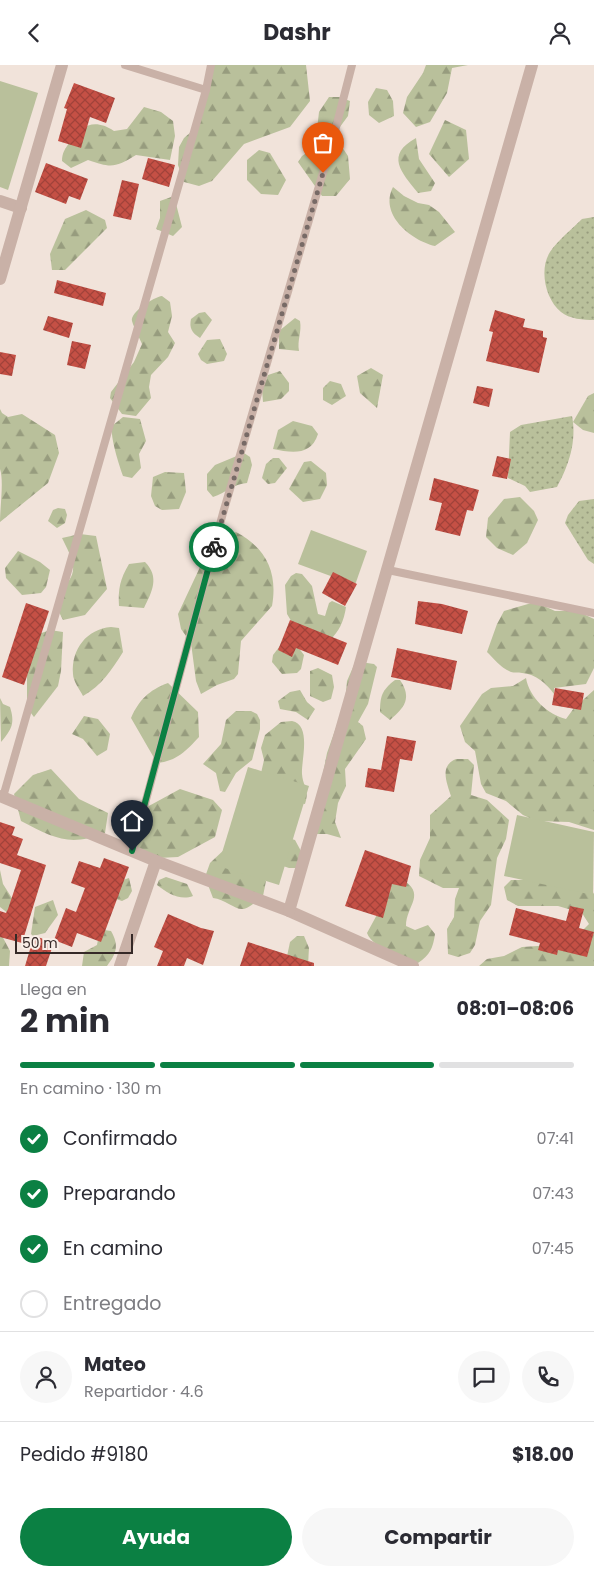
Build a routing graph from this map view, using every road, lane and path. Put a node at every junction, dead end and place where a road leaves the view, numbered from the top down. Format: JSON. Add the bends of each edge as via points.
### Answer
{"nodes":[{"id":1,"x":62,"y":65,"type":"edge"},
{"id":2,"x":125,"y":65,"type":"edge"},
{"id":3,"x":211,"y":65,"type":"edge"},
{"id":4,"x":352,"y":65,"type":"edge"},
{"id":5,"x":532,"y":65,"type":"edge"},
{"id":6,"x":206,"y":90,"type":"junction"},
{"id":7,"x":0,"y":201,"type":"edge"},
{"id":8,"x":21,"y":208,"type":"junction"},
{"id":9,"x":0,"y":279,"type":"edge"},
{"id":10,"x":388,"y":570,"type":"junction"},
{"id":11,"x":594,"y":613,"type":"edge"},
{"id":12,"x":2,"y":797,"type":"edge"},
{"id":13,"x":132,"y":851,"type":"junction"},
{"id":14,"x":156,"y":861,"type":"junction"},
{"id":15,"x":289,"y":911,"type":"junction"},
{"id":16,"x":120,"y":966,"type":"edge"},
{"id":17,"x":413,"y":966,"type":"edge"}],
"edges":[{"from":1,"to":8,"type":"street"},
{"from":2,"to":6,"type":"lane"},
{"from":3,"to":6,"type":"lane"},
{"from":4,"to":13,"type":"lane","via":[[223,513]]},
{"from":5,"to":10,"type":"street"},
{"from":6,"to":12,"type":"lane"},
{"from":7,"to":8,"type":"street"},
{"from":8,"to":9,"type":"street"},
{"from":10,"to":11,"type":"lane"},
{"from":10,"to":15,"type":"street"},
{"from":12,"to":13,"type":"street"},
{"from":13,"to":14,"type":"street"},
{"from":14,"to":15,"type":"street"},
{"from":14,"to":16,"type":"street"},
{"from":15,"to":17,"type":"street"}]}
